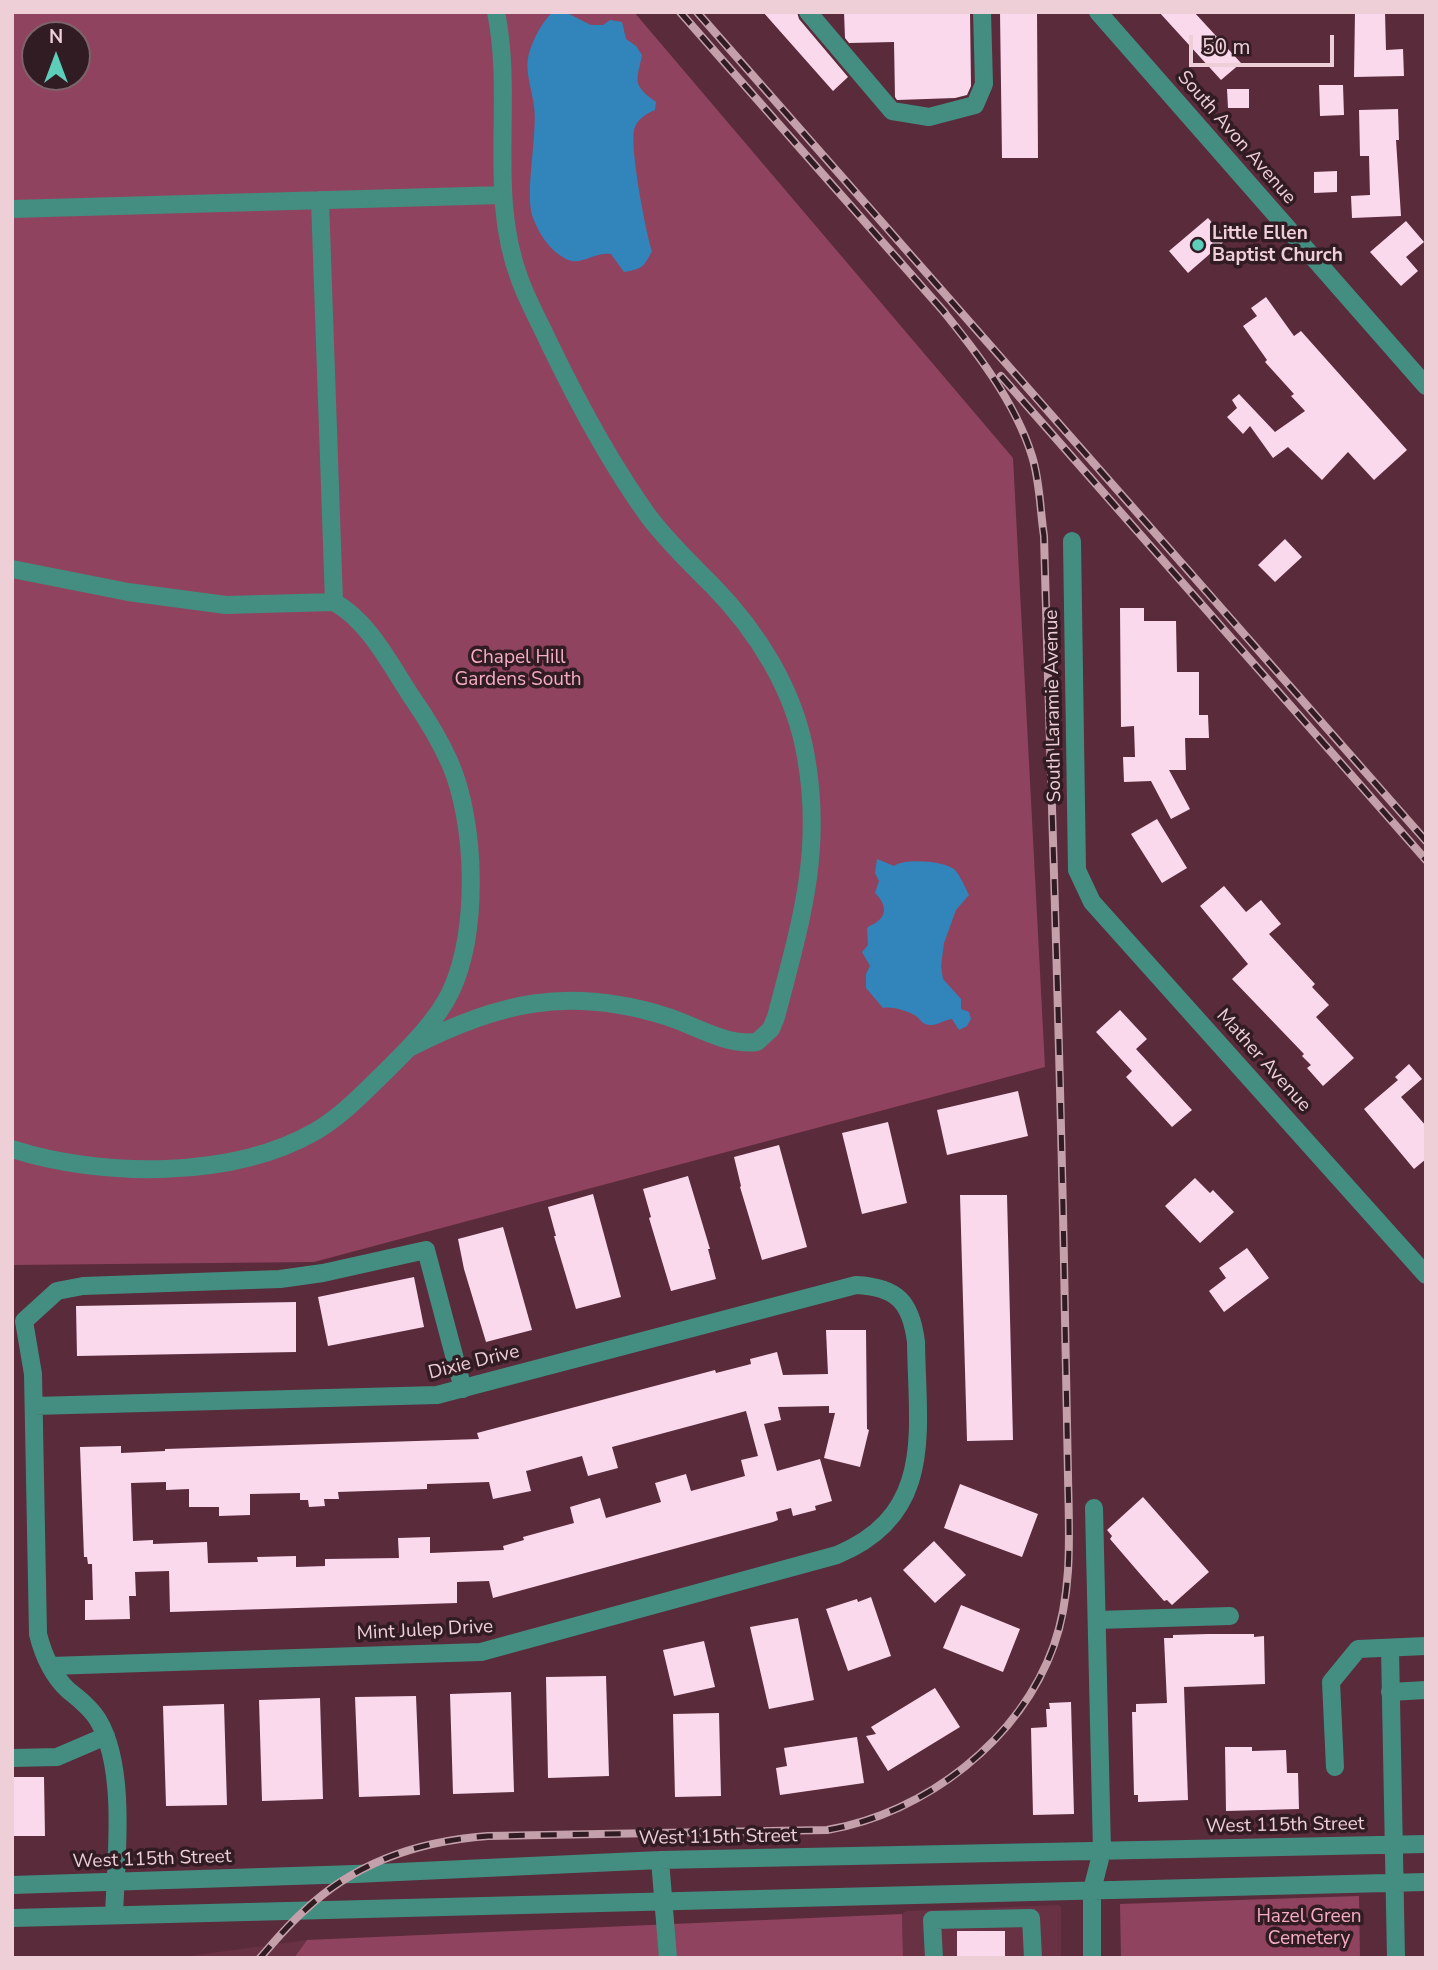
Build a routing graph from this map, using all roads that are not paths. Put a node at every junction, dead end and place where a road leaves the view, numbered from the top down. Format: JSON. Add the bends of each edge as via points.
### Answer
{"nodes":[{"id":1,"x":496,"y":12,"type":"edge"},
{"id":2,"x":808,"y":12,"type":"edge"},
{"id":3,"x":982,"y":12,"type":"edge"},
{"id":4,"x":1098,"y":12,"type":"edge"},
{"id":5,"x":503,"y":195,"type":"junction"},
{"id":6,"x":320,"y":200,"type":"junction"},
{"id":7,"x":12,"y":209,"type":"edge"},
{"id":8,"x":1426,"y":386,"type":"edge"},
{"id":9,"x":1072,"y":541,"type":"dead end"},
{"id":10,"x":12,"y":569,"type":"edge"},
{"id":11,"x":334,"y":602,"type":"junction"},
{"id":12,"x":1077,"y":870,"type":"joint"},
{"id":13,"x":409,"y":1048,"type":"junction"},
{"id":14,"x":12,"y":1149,"type":"edge"},
{"id":15,"x":1426,"y":1275,"type":"edge"},
{"id":16,"x":463,"y":1389,"type":"junction"},
{"id":17,"x":34,"y":1406,"type":"junction"},
{"id":18,"x":1094,"y":1508,"type":"dead end"},
{"id":19,"x":869,"y":1539,"type":"joint"},
{"id":20,"x":1230,"y":1616,"type":"dead end"},
{"id":21,"x":1097,"y":1620,"type":"junction"},
{"id":22,"x":1426,"y":1646,"type":"edge"},
{"id":23,"x":1390,"y":1647,"type":"junction"},
{"id":24,"x":50,"y":1666,"type":"junction"},
{"id":25,"x":1426,"y":1690,"type":"edge"},
{"id":26,"x":1390,"y":1692,"type":"junction"},
{"id":27,"x":106,"y":1736,"type":"junction"},
{"id":28,"x":12,"y":1758,"type":"edge"},
{"id":29,"x":1335,"y":1767,"type":"dead end"},
{"id":30,"x":1395,"y":1844,"type":"junction"},
{"id":31,"x":1426,"y":1844,"type":"edge"},
{"id":32,"x":1102,"y":1851,"type":"junction"},
{"id":33,"x":660,"y":1860,"type":"junction"},
{"id":34,"x":115,"y":1882,"type":"junction"},
{"id":35,"x":1395,"y":1882,"type":"junction"},
{"id":36,"x":1426,"y":1882,"type":"edge"},
{"id":37,"x":12,"y":1885,"type":"edge"},
{"id":38,"x":1092,"y":1890,"type":"junction"},
{"id":39,"x":664,"y":1901,"type":"junction"},
{"id":40,"x":114,"y":1915,"type":"junction"},
{"id":41,"x":12,"y":1918,"type":"edge"},
{"id":42,"x":668,"y":1958,"type":"edge"},
{"id":43,"x":934,"y":1958,"type":"edge"},
{"id":44,"x":1033,"y":1958,"type":"edge"},
{"id":45,"x":1092,"y":1958,"type":"edge"},
{"id":46,"x":1396,"y":1958,"type":"edge"}],
"edges":[{"from":1,"to":5,"type":"street","via":[[504,83]]},
{"from":2,"to":3,"type":"street","via":[[892,111],[929,117],[975,105],[984,83]]},
{"from":4,"to":8,"type":"street","name":"South Avon Avenue"},
{"from":5,"to":6,"type":"street"},
{"from":5,"to":13,"type":"street","via":[[519,279],[606,454],[667,541],[712,585],[768,654],[799,727],[807,765],[812,810],[810,872],[776,1017],[757,1042],[737,1042],[639,1009],[577,999],[524,1004],[487,1014]]},
{"from":6,"to":7,"type":"street"},
{"from":6,"to":11,"type":"street"},
{"from":9,"to":12,"type":"street","name":"South Laramie Avenue"},
{"from":10,"to":11,"type":"street","via":[[226,605]]},
{"from":11,"to":13,"type":"street","via":[[349,610],[418,706],[450,764],[464,813],[470,873],[468,936],[450,993]]},
{"from":12,"to":15,"type":"street","name":"Mather Avenue","via":[[1092,902]]},
{"from":13,"to":14,"type":"street","via":[[336,1117],[316,1131],[262,1153],[203,1165],[134,1169],[68,1163]]},
{"from":16,"to":17,"type":"street","name":"Dixie Drive","via":[[421,1397]]},
{"from":16,"to":17,"type":"street","via":[[426,1250],[280,1279],[83,1286],[57,1291],[24,1321]]},
{"from":16,"to":19,"type":"street","name":"Dixie Drive","via":[[844,1287],[889,1291],[908,1309],[914,1325],[917,1458],[905,1497]]},
{"from":17,"to":24,"type":"street","via":[[36,1622]]},
{"from":18,"to":21,"type":"street"},
{"from":19,"to":24,"type":"street","name":"Mint Julep Drive","via":[[837,1555],[481,1652]]},
{"from":20,"to":21,"type":"street"},
{"from":21,"to":32,"type":"street"},
{"from":22,"to":23,"type":"street"},
{"from":23,"to":26,"type":"street"},
{"from":23,"to":29,"type":"street","via":[[1358,1649],[1331,1682]]},
{"from":24,"to":27,"type":"street","via":[[97,1718]]},
{"from":25,"to":26,"type":"street"},
{"from":26,"to":30,"type":"street"},
{"from":27,"to":28,"type":"street","via":[[57,1757]]},
{"from":27,"to":34,"type":"street","via":[[117,1781]]},
{"from":30,"to":31,"type":"street","name":"West 115th Street"},
{"from":30,"to":32,"type":"street","name":"West 115th Street"},
{"from":30,"to":35,"type":"street"},
{"from":32,"to":33,"type":"street","name":"West 115th Street"},
{"from":32,"to":38,"type":"street"},
{"from":33,"to":34,"type":"street","name":"West 115th Street"},
{"from":33,"to":39,"type":"street"},
{"from":34,"to":37,"type":"street","name":"West 115th Street"},
{"from":34,"to":40,"type":"street"},
{"from":35,"to":36,"type":"street"},
{"from":35,"to":38,"type":"street"},
{"from":35,"to":46,"type":"street"},
{"from":38,"to":39,"type":"street"},
{"from":38,"to":45,"type":"street"},
{"from":39,"to":40,"type":"street"},
{"from":39,"to":42,"type":"street"},
{"from":40,"to":41,"type":"street"},
{"from":43,"to":44,"type":"street","via":[[932,1920],[1031,1918]]}]}
